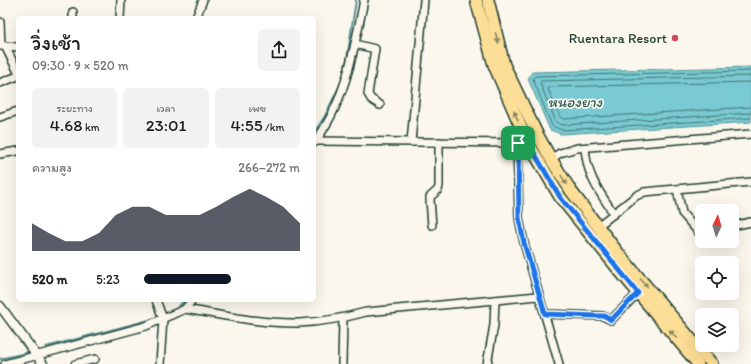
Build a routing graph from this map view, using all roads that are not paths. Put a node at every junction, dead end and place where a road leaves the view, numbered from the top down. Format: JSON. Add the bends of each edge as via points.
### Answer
{"nodes":[{"id":1,"x":121,"y":0,"type":"edge"},
{"id":2,"x":203,"y":0,"type":"edge"},
{"id":3,"x":364,"y":0,"type":"edge"},
{"id":4,"x":424,"y":0,"type":"edge"},
{"id":5,"x":476,"y":0,"type":"edge"},
{"id":6,"x":488,"y":0,"type":"edge"},
{"id":7,"x":120,"y":16,"type":"edge"},
{"id":8,"x":197,"y":16,"type":"edge"},
{"id":9,"x":0,"y":22,"type":"edge"},
{"id":10,"x":355,"y":44,"type":"junction"},
{"id":11,"x":2,"y":46,"type":"edge"},
{"id":12,"x":16,"y":47,"type":"edge"},
{"id":13,"x":16,"y":69,"type":"edge"},
{"id":14,"x":16,"y":77,"type":"edge"},
{"id":15,"x":0,"y":83,"type":"edge"},
{"id":16,"x":380,"y":105,"type":"dead end"},
{"id":17,"x":16,"y":112,"type":"edge"},
{"id":18,"x":0,"y":117,"type":"edge"},
{"id":19,"x":751,"y":134,"type":"edge"},
{"id":20,"x":316,"y":140,"type":"edge"},
{"id":21,"x":522,"y":141,"type":"junction"},
{"id":22,"x":316,"y":142,"type":"edge"},
{"id":23,"x":411,"y":142,"type":"junction"},
{"id":24,"x":439,"y":142,"type":"junction"},
{"id":25,"x":585,"y":148,"type":"junction"},
{"id":26,"x":16,"y":151,"type":"edge"},
{"id":27,"x":0,"y":154,"type":"edge"},
{"id":28,"x":551,"y":159,"type":"junction"},
{"id":29,"x":751,"y":182,"type":"edge"},
{"id":30,"x":677,"y":189,"type":"junction"},
{"id":31,"x":614,"y":214,"type":"junction"},
{"id":32,"x":751,"y":222,"type":"edge"},
{"id":33,"x":432,"y":225,"type":"dead end"},
{"id":34,"x":739,"y":225,"type":"edge"},
{"id":35,"x":598,"y":226,"type":"junction"},
{"id":36,"x":695,"y":228,"type":"edge"},
{"id":37,"x":628,"y":263,"type":"junction"},
{"id":38,"x":619,"y":270,"type":"junction"},
{"id":39,"x":638,"y":293,"type":"junction"},
{"id":40,"x":538,"y":296,"type":"junction"},
{"id":41,"x":495,"y":300,"type":"junction"},
{"id":42,"x":157,"y":302,"type":"edge"},
{"id":43,"x":190,"y":302,"type":"edge"},
{"id":44,"x":0,"y":306,"type":"edge"},
{"id":45,"x":185,"y":309,"type":"junction"},
{"id":46,"x":545,"y":314,"type":"junction"},
{"id":47,"x":343,"y":318,"type":"junction"},
{"id":48,"x":163,"y":319,"type":"junction"},
{"id":49,"x":38,"y":356,"type":"junction"},
{"id":50,"x":94,"y":359,"type":"dead end"},
{"id":51,"x":5,"y":364,"type":"edge"},
{"id":52,"x":43,"y":364,"type":"edge"},
{"id":53,"x":75,"y":364,"type":"edge"},
{"id":54,"x":160,"y":364,"type":"edge"},
{"id":55,"x":342,"y":364,"type":"edge"},
{"id":56,"x":487,"y":364,"type":"edge"},
{"id":57,"x":559,"y":364,"type":"edge"},
{"id":58,"x":698,"y":364,"type":"edge"},
{"id":59,"x":712,"y":364,"type":"edge"}],
"edges":[{"from":1,"to":7,"type":"street"},
{"from":2,"to":8,"type":"street"},
{"from":3,"to":10,"type":"street"},
{"from":4,"to":23,"type":"street"},
{"from":21,"to":5,"type":"main road","one_way":true,"via":[[494,65]]},
{"from":6,"to":28,"type":"main road","one_way":true,"via":[[504,65]]},
{"from":9,"to":11,"type":"street"},
{"from":10,"to":16,"type":"street","via":[[375,49],[368,94],[370,99]]},
{"from":10,"to":20,"type":"street","via":[[345,84]]},
{"from":11,"to":12,"type":"street"},
{"from":11,"to":13,"type":"street"},
{"from":14,"to":15,"type":"street"},
{"from":17,"to":18,"type":"street"},
{"from":19,"to":25,"type":"street"},
{"from":21,"to":24,"type":"street"},
{"from":21,"to":38,"type":"main road","via":[[560,197]]},
{"from":21,"to":40,"type":"street","via":[[519,218]]},
{"from":22,"to":23,"type":"street"},
{"from":23,"to":24,"type":"street"},
{"from":24,"to":33,"type":"street","via":[[439,186],[430,197]]},
{"from":25,"to":28,"type":"street","via":[[560,153]]},
{"from":25,"to":31,"type":"street","via":[[591,178]]},
{"from":26,"to":27,"type":"street"},
{"from":28,"to":35,"type":"main road","one_way":true,"via":[[571,191]]},
{"from":29,"to":30,"type":"street"},
{"from":30,"to":31,"type":"street","via":[[644,192]]},
{"from":30,"to":36,"type":"street","via":[[682,212]]},
{"from":31,"to":35,"type":"street"},
{"from":32,"to":34,"type":"street"},
{"from":35,"to":37,"type":"main road"},
{"from":37,"to":38,"type":"main road"},
{"from":37,"to":59,"type":"main road","one_way":true},
{"from":38,"to":39,"type":"main road"},
{"from":39,"to":46,"type":"street","via":[[610,320],[603,316]]},
{"from":58,"to":39,"type":"main road","one_way":true},
{"from":40,"to":41,"type":"street"},
{"from":40,"to":46,"type":"street"},
{"from":41,"to":47,"type":"street","via":[[366,312]]},
{"from":41,"to":56,"type":"street","via":[[494,325]]},
{"from":42,"to":48,"type":"street"},
{"from":43,"to":45,"type":"street"},
{"from":44,"to":49,"type":"street"},
{"from":45,"to":47,"type":"street","via":[[248,319],[298,323]]},
{"from":45,"to":48,"type":"street"},
{"from":46,"to":57,"type":"street"},
{"from":47,"to":55,"type":"street"},
{"from":48,"to":49,"type":"street","via":[[116,336]]},
{"from":48,"to":54,"type":"street"},
{"from":49,"to":51,"type":"street"},
{"from":49,"to":52,"type":"street"},
{"from":50,"to":53,"type":"street"}]}
